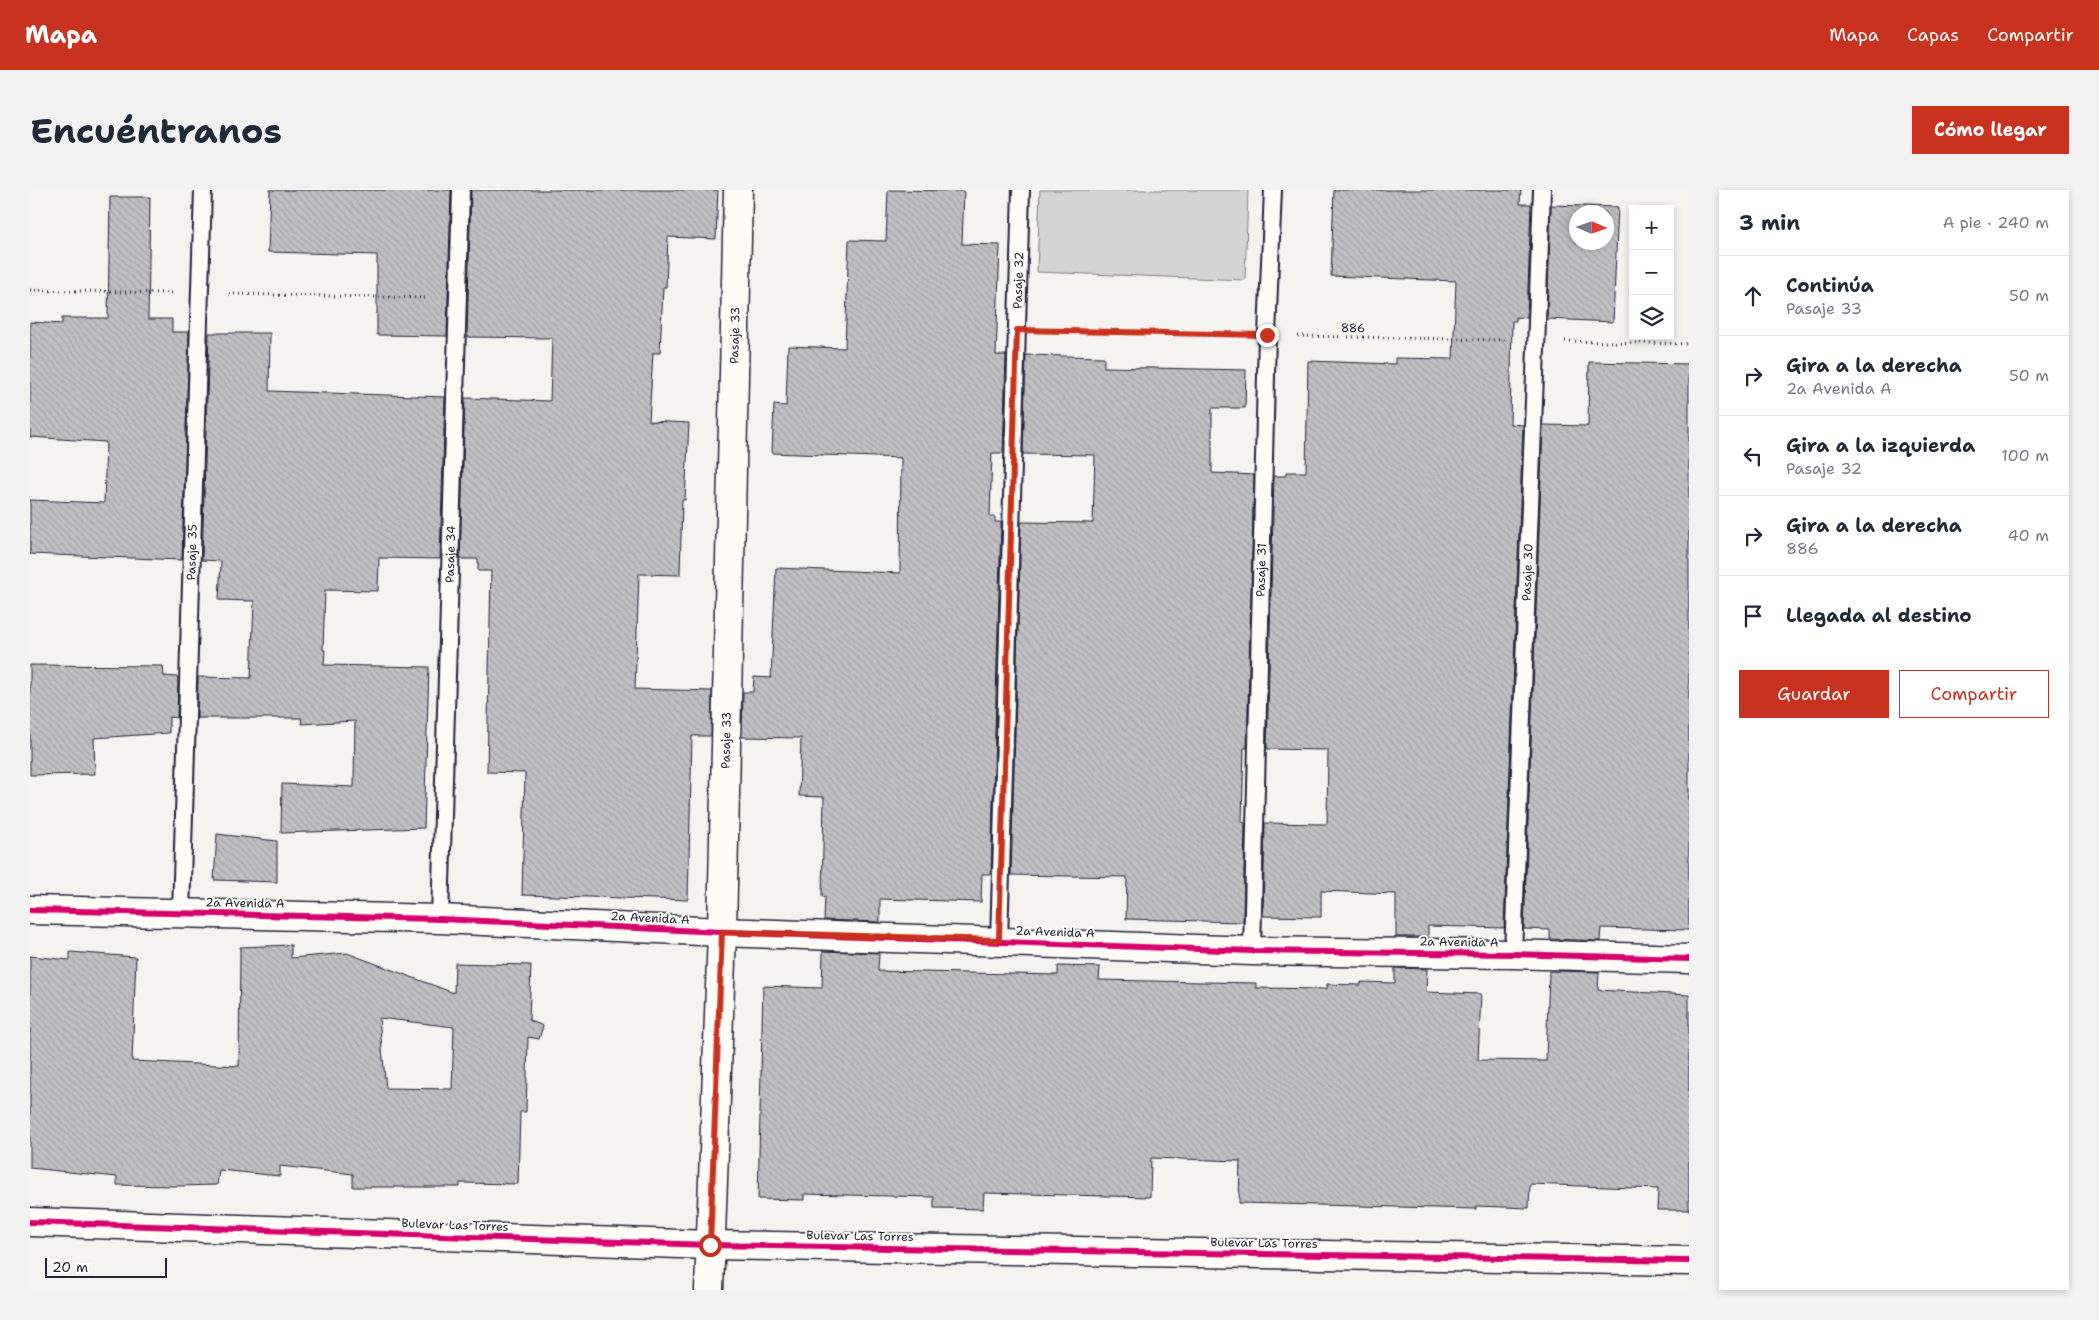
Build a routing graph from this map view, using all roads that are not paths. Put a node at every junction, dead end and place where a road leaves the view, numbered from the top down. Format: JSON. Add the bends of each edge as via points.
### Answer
{"nodes":[{"id":1,"x":202,"y":190,"type":"edge"},
{"id":2,"x":461,"y":190,"type":"edge"},
{"id":3,"x":738,"y":190,"type":"edge"},
{"id":4,"x":1021,"y":190,"type":"edge"},
{"id":5,"x":1273,"y":190,"type":"edge"},
{"id":6,"x":1542,"y":190,"type":"edge"},
{"id":7,"x":30,"y":910,"type":"edge"},
{"id":8,"x":181,"y":913,"type":"junction"},
{"id":9,"x":440,"y":919,"type":"junction"},
{"id":10,"x":722,"y":932,"type":"junction"},
{"id":11,"x":999,"y":940,"type":"junction"},
{"id":12,"x":1252,"y":951,"type":"junction"},
{"id":13,"x":1513,"y":954,"type":"junction"},
{"id":14,"x":1689,"y":959,"type":"edge"},
{"id":15,"x":30,"y":1222,"type":"edge"},
{"id":16,"x":710,"y":1245,"type":"junction"},
{"id":17,"x":1689,"y":1261,"type":"edge"},
{"id":18,"x":708,"y":1290,"type":"edge"}],
"edges":[{"from":1,"to":8,"type":"lane","name":"Pasaje 35"},
{"from":2,"to":9,"type":"lane","name":"Pasaje 34"},
{"from":3,"to":10,"type":"street","name":"Pasaje 33"},
{"from":4,"to":11,"type":"lane","name":"Pasaje 32"},
{"from":5,"to":12,"type":"lane","name":"Pasaje 31"},
{"from":6,"to":13,"type":"lane","name":"Pasaje 30"},
{"from":7,"to":8,"type":"street","name":"2a Avenida A"},
{"from":8,"to":9,"type":"street","name":"2a Avenida A"},
{"from":9,"to":10,"type":"street","name":"2a Avenida A"},
{"from":10,"to":11,"type":"street","name":"2a Avenida A"},
{"from":10,"to":16,"type":"street","name":"Pasaje 33"},
{"from":11,"to":12,"type":"street","name":"2a Avenida A"},
{"from":12,"to":13,"type":"street","name":"2a Avenida A"},
{"from":13,"to":14,"type":"street","name":"2a Avenida A"},
{"from":15,"to":16,"type":"street","name":"Bulevar Las Torres"},
{"from":16,"to":17,"type":"street","name":"Bulevar Las Torres"},
{"from":16,"to":18,"type":"street","name":"Pasaje 33"}]}
